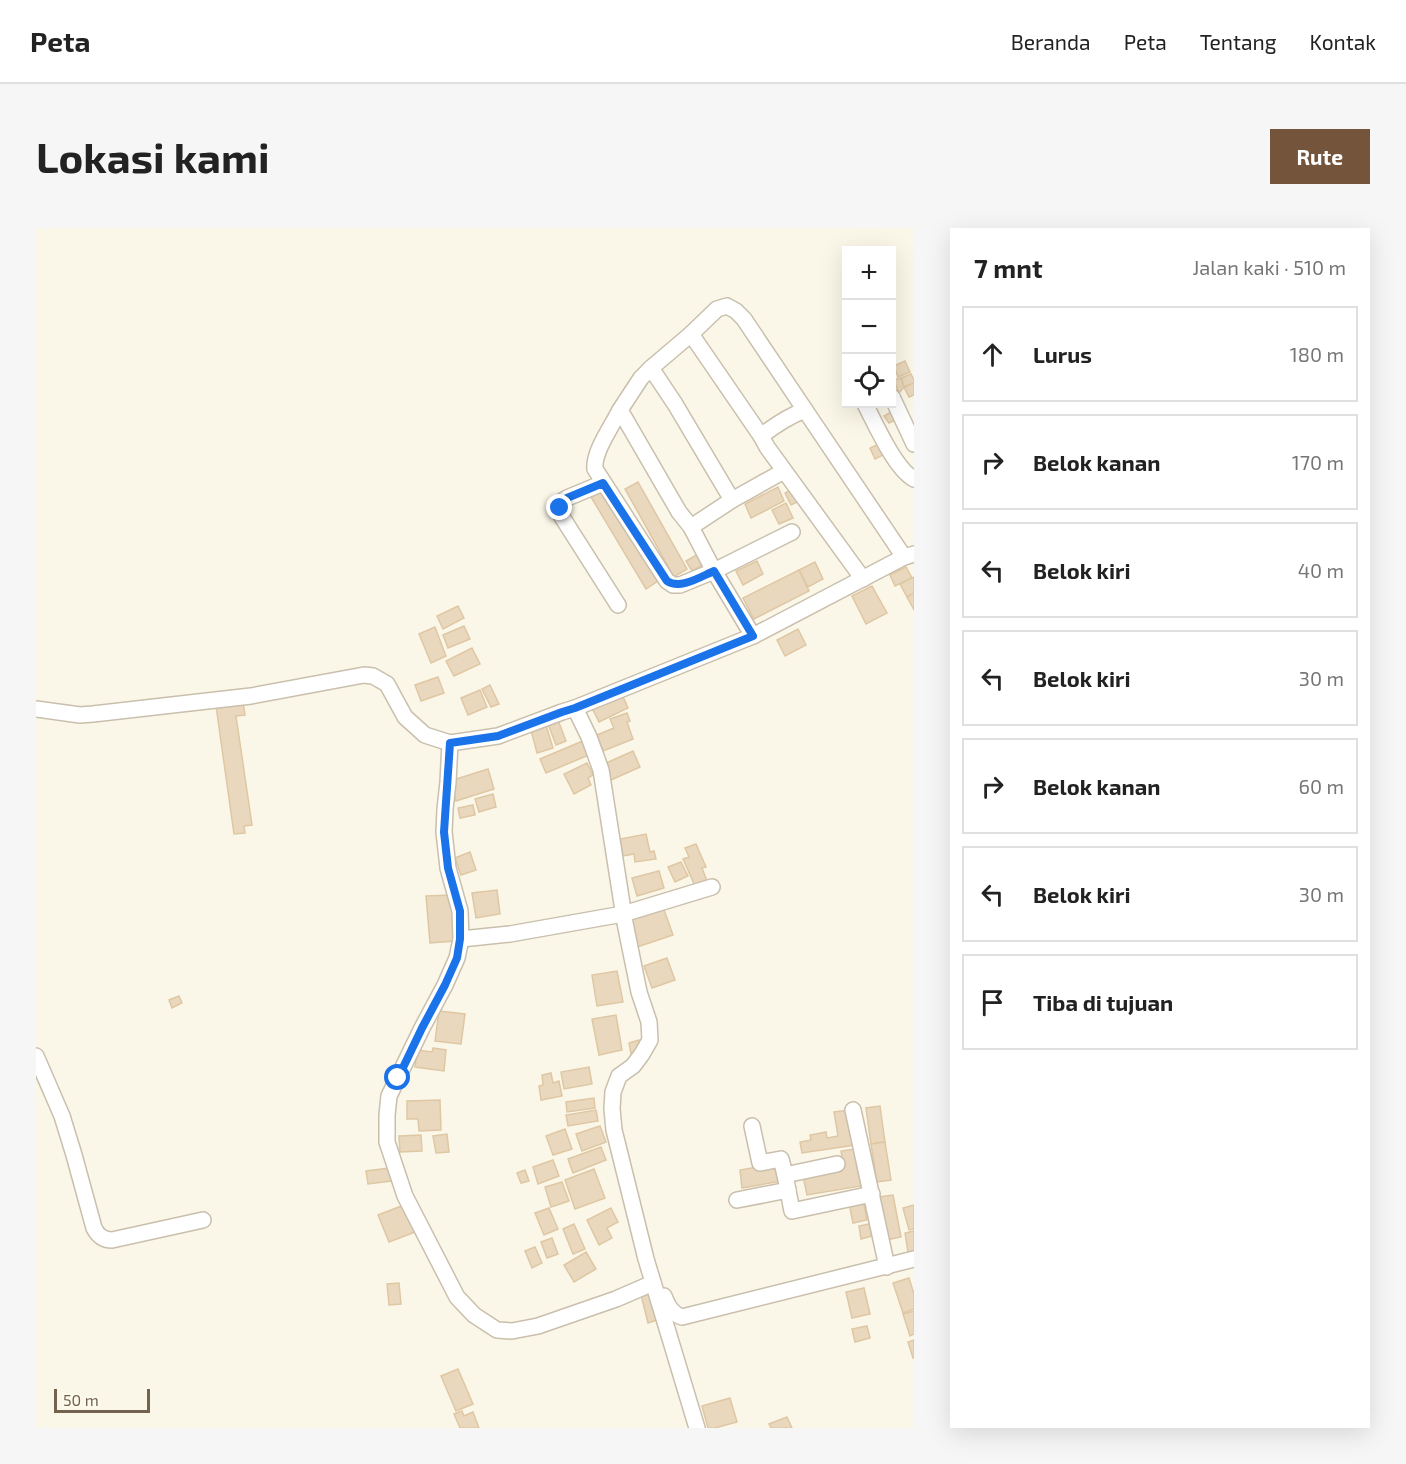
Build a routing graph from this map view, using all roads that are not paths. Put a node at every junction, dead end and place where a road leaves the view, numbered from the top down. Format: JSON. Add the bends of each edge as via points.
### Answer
{"nodes":[{"id":1,"x":691,"y":334,"type":"junction"},
{"id":2,"x":651,"y":368,"type":"junction"},
{"id":3,"x":896,"y":407,"type":"edge"},
{"id":4,"x":867,"y":408,"type":"edge"},
{"id":5,"x":620,"y":410,"type":"junction"},
{"id":6,"x":805,"y":410,"type":"junction"},
{"id":7,"x":760,"y":436,"type":"junction"},
{"id":8,"x":914,"y":444,"type":"edge"},
{"id":9,"x":784,"y":471,"type":"junction"},
{"id":10,"x":914,"y":479,"type":"edge"},
{"id":11,"x":603,"y":483,"type":"junction"},
{"id":12,"x":732,"y":500,"type":"junction"},
{"id":13,"x":691,"y":527,"type":"junction"},
{"id":14,"x":792,"y":532,"type":"dead end"},
{"id":15,"x":909,"y":556,"type":"edge"},
{"id":16,"x":714,"y":571,"type":"junction"},
{"id":17,"x":863,"y":579,"type":"junction"},
{"id":18,"x":618,"y":605,"type":"dead end"},
{"id":19,"x":753,"y":636,"type":"junction"},
{"id":20,"x":36,"y":708,"type":"edge"},
{"id":21,"x":575,"y":708,"type":"junction"},
{"id":22,"x":450,"y":743,"type":"junction"},
{"id":23,"x":712,"y":887,"type":"dead end"},
{"id":24,"x":623,"y":914,"type":"junction"},
{"id":25,"x":460,"y":939,"type":"junction"},
{"id":26,"x":36,"y":1056,"type":"edge"},
{"id":27,"x":853,"y":1110,"type":"dead end"},
{"id":28,"x":752,"y":1126,"type":"dead end"},
{"id":29,"x":837,"y":1164,"type":"dead end"},
{"id":30,"x":786,"y":1182,"type":"junction"},
{"id":31,"x":872,"y":1194,"type":"junction"},
{"id":32,"x":737,"y":1200,"type":"dead end"},
{"id":33,"x":203,"y":1220,"type":"dead end"},
{"id":34,"x":914,"y":1259,"type":"edge"},
{"id":35,"x":887,"y":1267,"type":"junction"},
{"id":36,"x":653,"y":1283,"type":"junction"},
{"id":37,"x":697,"y":1428,"type":"edge"}],
"edges":[{"from":1,"to":2,"type":"street"},
{"from":1,"to":6,"type":"street","via":[[717,309],[727,306],[736,311]]},
{"from":1,"to":7,"type":"street"},
{"from":2,"to":5,"type":"street"},
{"from":2,"to":12,"type":"street"},
{"from":3,"to":8,"type":"street"},
{"from":4,"to":10,"type":"street","via":[[899,466]]},
{"from":5,"to":11,"type":"street","via":[[594,462]]},
{"from":5,"to":13,"type":"street"},
{"from":6,"to":7,"type":"street"},
{"from":6,"to":15,"type":"street"},
{"from":7,"to":9,"type":"street"},
{"from":9,"to":12,"type":"street"},
{"from":9,"to":17,"type":"street"},
{"from":11,"to":16,"type":"street","via":[[667,581],[680,585]]},
{"from":11,"to":18,"type":"street","via":[[567,498],[560,508]]},
{"from":12,"to":13,"type":"street"},
{"from":13,"to":16,"type":"street"},
{"from":14,"to":16,"type":"street"},
{"from":15,"to":17,"type":"street"},
{"from":16,"to":19,"type":"street"},
{"from":17,"to":19,"type":"street"},
{"from":19,"to":21,"type":"street"},
{"from":20,"to":22,"type":"street","via":[[93,714],[251,696],[364,675],[387,684],[405,717],[425,735]]},
{"from":21,"to":22,"type":"street","via":[[498,736]]},
{"from":21,"to":24,"type":"street","via":[[601,771]]},
{"from":22,"to":25,"type":"street","via":[[444,832],[448,868],[460,911]]},
{"from":23,"to":24,"type":"street"},
{"from":24,"to":25,"type":"street"},
{"from":24,"to":36,"type":"street","via":[[650,1040],[633,1066],[619,1076],[612,1109]]},
{"from":25,"to":36,"type":"street","via":[[457,958],[445,985],[389,1096],[387,1115],[387,1142],[405,1196],[457,1297],[474,1315],[497,1330],[512,1331],[538,1326]]},
{"from":26,"to":33,"type":"street","via":[[62,1116],[97,1235],[112,1240]]},
{"from":27,"to":31,"type":"street"},
{"from":28,"to":30,"type":"street","via":[[760,1163],[781,1159]]},
{"from":29,"to":30,"type":"street"},
{"from":30,"to":31,"type":"street","via":[[792,1211]]},
{"from":30,"to":32,"type":"street"},
{"from":31,"to":35,"type":"street"},
{"from":34,"to":35,"type":"street"},
{"from":35,"to":36,"type":"street","via":[[682,1317],[671,1310]]},
{"from":36,"to":37,"type":"street"}]}
